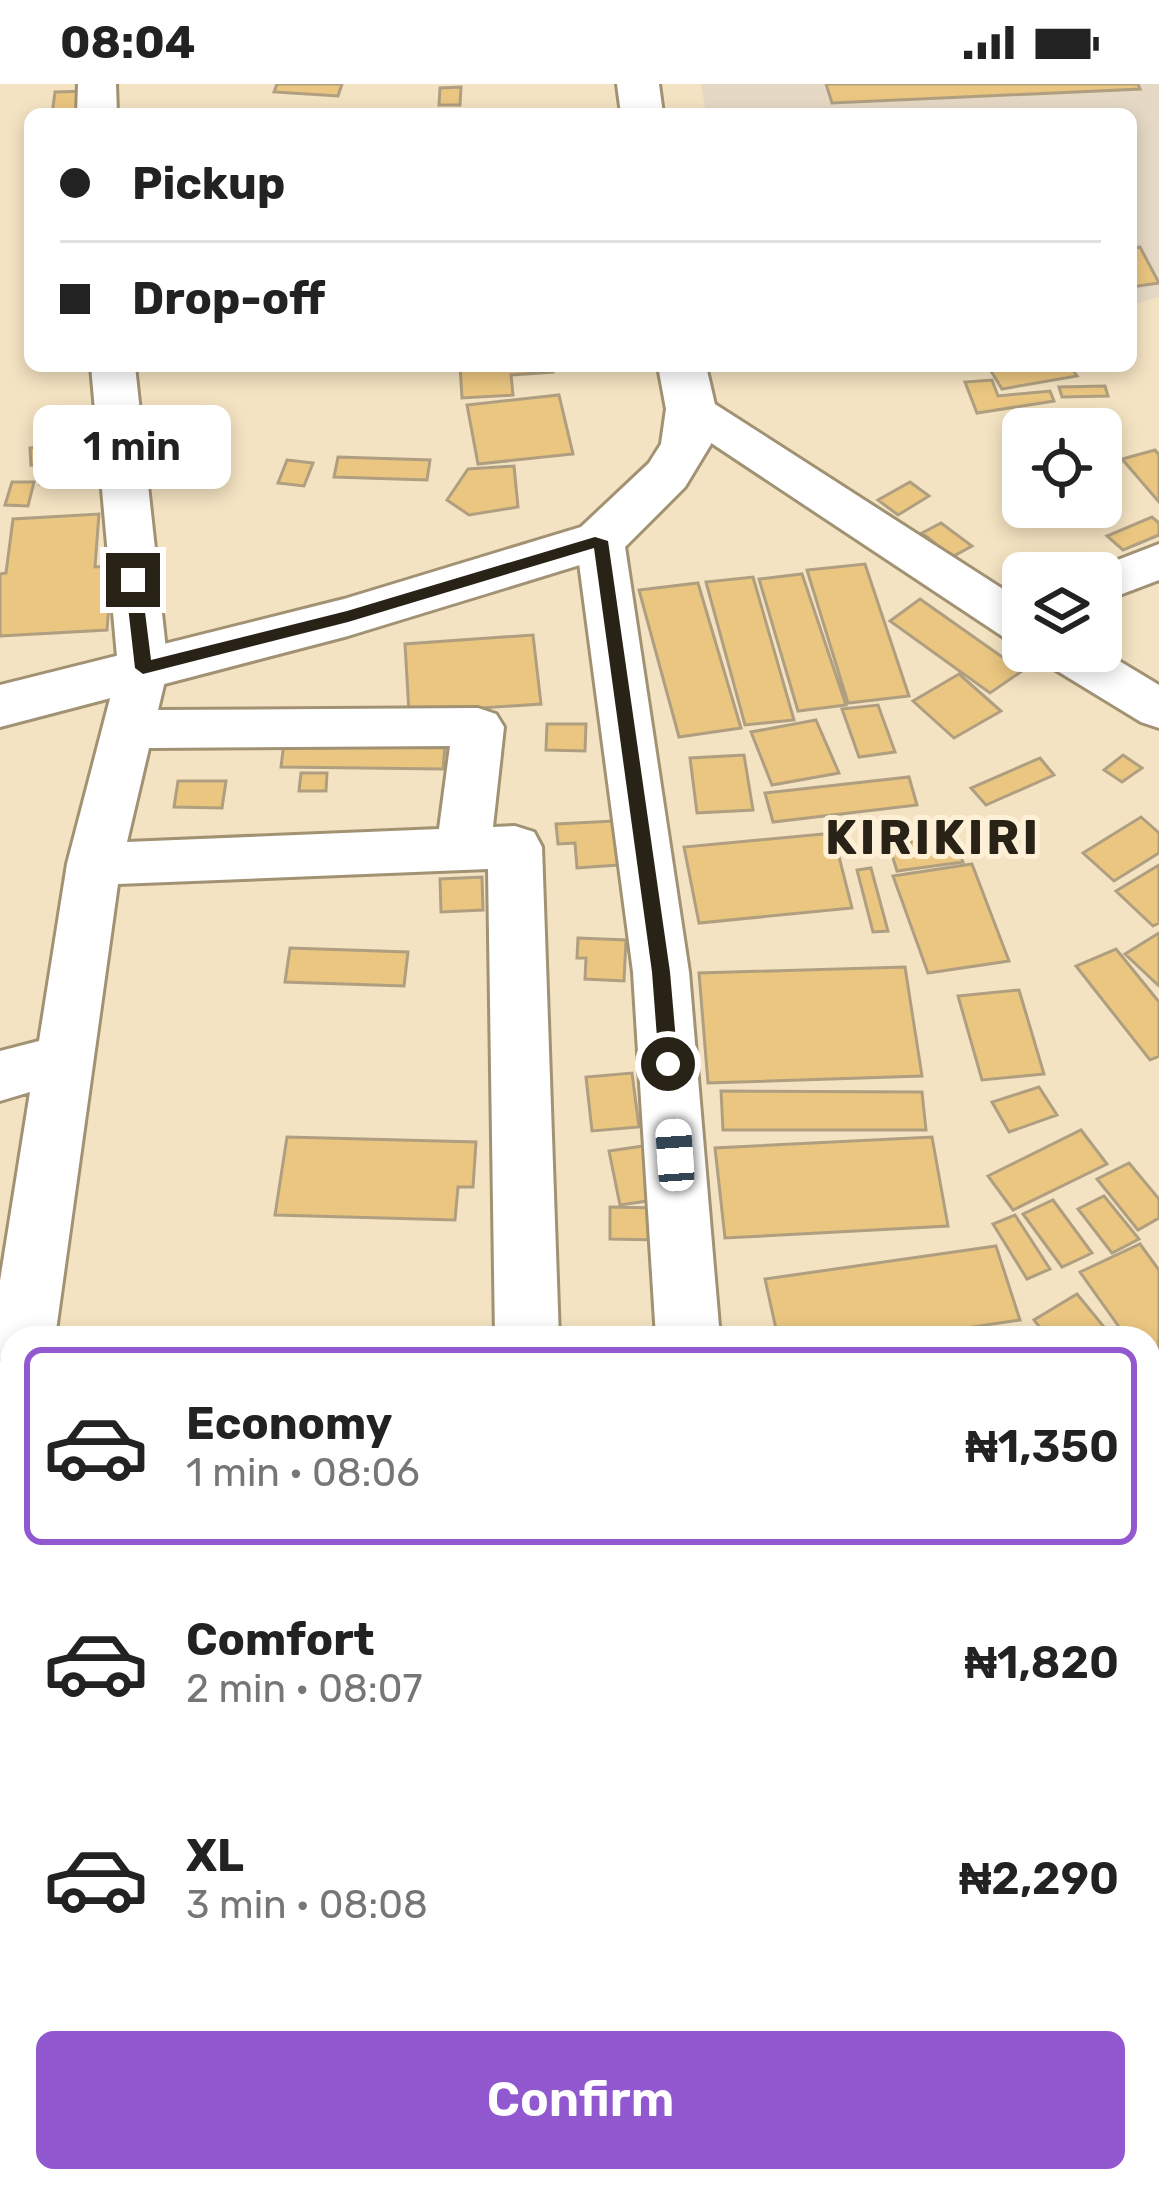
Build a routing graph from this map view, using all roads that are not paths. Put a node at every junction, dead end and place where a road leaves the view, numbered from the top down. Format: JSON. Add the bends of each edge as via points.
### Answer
{"nodes":[{"id":1,"x":114,"y":372,"type":"edge"},
{"id":2,"x":686,"y":388,"type":"edge"},
{"id":3,"x":601,"y":541,"type":"junction"},
{"id":4,"x":1159,"y":560,"type":"edge"},
{"id":5,"x":1122,"y":576,"type":"edge"},
{"id":6,"x":1002,"y":609,"type":"edge"},
{"id":7,"x":143,"y":668,"type":"junction"},
{"id":8,"x":1098,"y":672,"type":"edge"},
{"id":9,"x":0,"y":706,"type":"edge"},
{"id":10,"x":1159,"y":710,"type":"edge"},
{"id":11,"x":126,"y":729,"type":"junction"},
{"id":12,"x":464,"y":848,"type":"junction"},
{"id":13,"x":94,"y":864,"type":"junction"},
{"id":14,"x":64,"y":1058,"type":"junction"},
{"id":15,"x":0,"y":1076,"type":"edge"},
{"id":16,"x":24,"y":1326,"type":"edge"},
{"id":17,"x":527,"y":1326,"type":"edge"},
{"id":18,"x":687,"y":1326,"type":"edge"}],
"edges":[{"from":1,"to":7,"type":"street"},
{"from":2,"to":3,"type":"main road","via":[[686,444],[667,475]]},
{"from":2,"to":6,"type":"street"},
{"from":3,"to":7,"type":"main road"},
{"from":3,"to":18,"type":"street","via":[[661,972]]},
{"from":4,"to":5,"type":"street"},
{"from":7,"to":9,"type":"main road"},
{"from":7,"to":11,"type":"street"},
{"from":8,"to":10,"type":"street"},
{"from":11,"to":12,"type":"street","via":[[478,727]]},
{"from":11,"to":13,"type":"street"},
{"from":12,"to":13,"type":"street"},
{"from":12,"to":17,"type":"street","via":[[515,847]]},
{"from":13,"to":14,"type":"street"},
{"from":14,"to":15,"type":"street"},
{"from":14,"to":16,"type":"street"}]}
